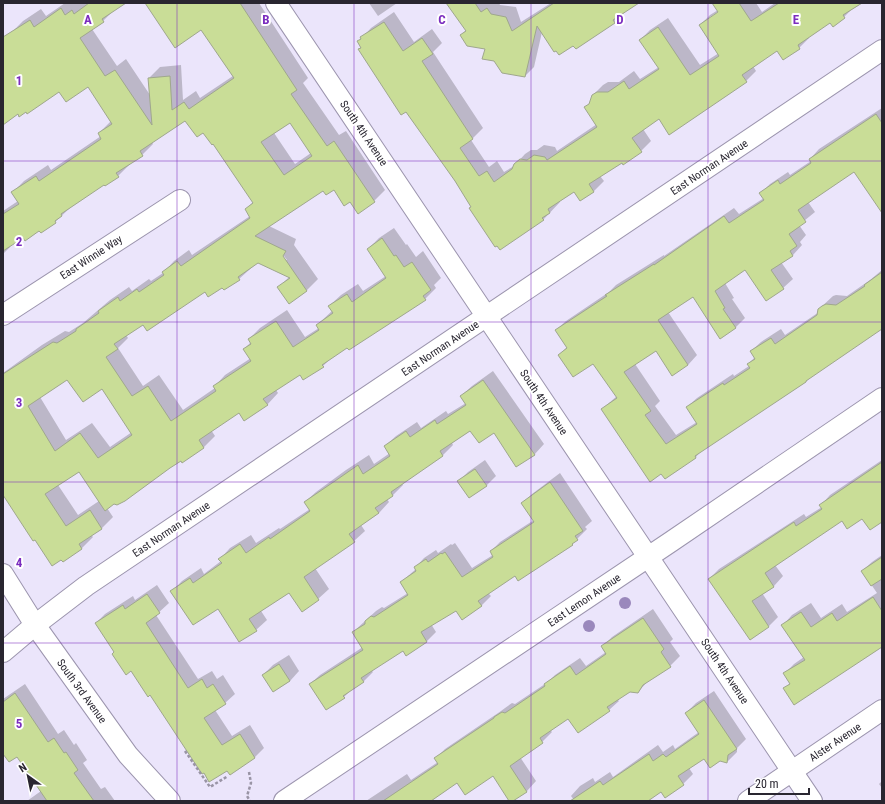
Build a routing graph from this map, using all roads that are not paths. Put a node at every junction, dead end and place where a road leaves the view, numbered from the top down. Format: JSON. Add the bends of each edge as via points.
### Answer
{"nodes":[{"id":1,"x":276,"y":3,"type":"edge"},
{"id":2,"x":882,"y":50,"type":"edge"},
{"id":3,"x":180,"y":200,"type":"dead end"},
{"id":4,"x":3,"y":315,"type":"edge"},
{"id":5,"x":487,"y":317,"type":"junction"},
{"id":6,"x":882,"y":398,"type":"edge"},
{"id":7,"x":648,"y":557,"type":"junction"},
{"id":8,"x":3,"y":574,"type":"edge"},
{"id":9,"x":35,"y":625,"type":"junction"},
{"id":10,"x":3,"y":652,"type":"edge"},
{"id":11,"x":882,"y":710,"type":"edge"},
{"id":12,"x":792,"y":771,"type":"junction"},
{"id":13,"x":170,"y":801,"type":"edge"},
{"id":14,"x":284,"y":801,"type":"edge"},
{"id":15,"x":748,"y":801,"type":"edge"},
{"id":16,"x":812,"y":801,"type":"edge"}],
"edges":[{"from":1,"to":5,"type":"street","name":"South 4th Avenue"},
{"from":2,"to":5,"type":"street","name":"East Norman Avenue"},
{"from":3,"to":4,"type":"street","name":"East Winnie Way"},
{"from":5,"to":7,"type":"street","name":"South 4th Avenue"},
{"from":5,"to":9,"type":"street","name":"East Norman Avenue","via":[[86,586]]},
{"from":6,"to":7,"type":"street","name":"East Lemon Avenue"},
{"from":7,"to":12,"type":"street","name":"South 4th Avenue"},
{"from":7,"to":14,"type":"street","name":"East Lemon Avenue"},
{"from":8,"to":9,"type":"street","name":"South 3rd Avenue"},
{"from":9,"to":10,"type":"street","name":"East Norman Avenue"},
{"from":9,"to":13,"type":"street","name":"South 3rd Avenue","via":[[131,759]]},
{"from":11,"to":12,"type":"street","name":"Alster Avenue"},
{"from":12,"to":15,"type":"street","name":"Alster Avenue"},
{"from":12,"to":16,"type":"street","name":"South 4th Avenue"}]}
